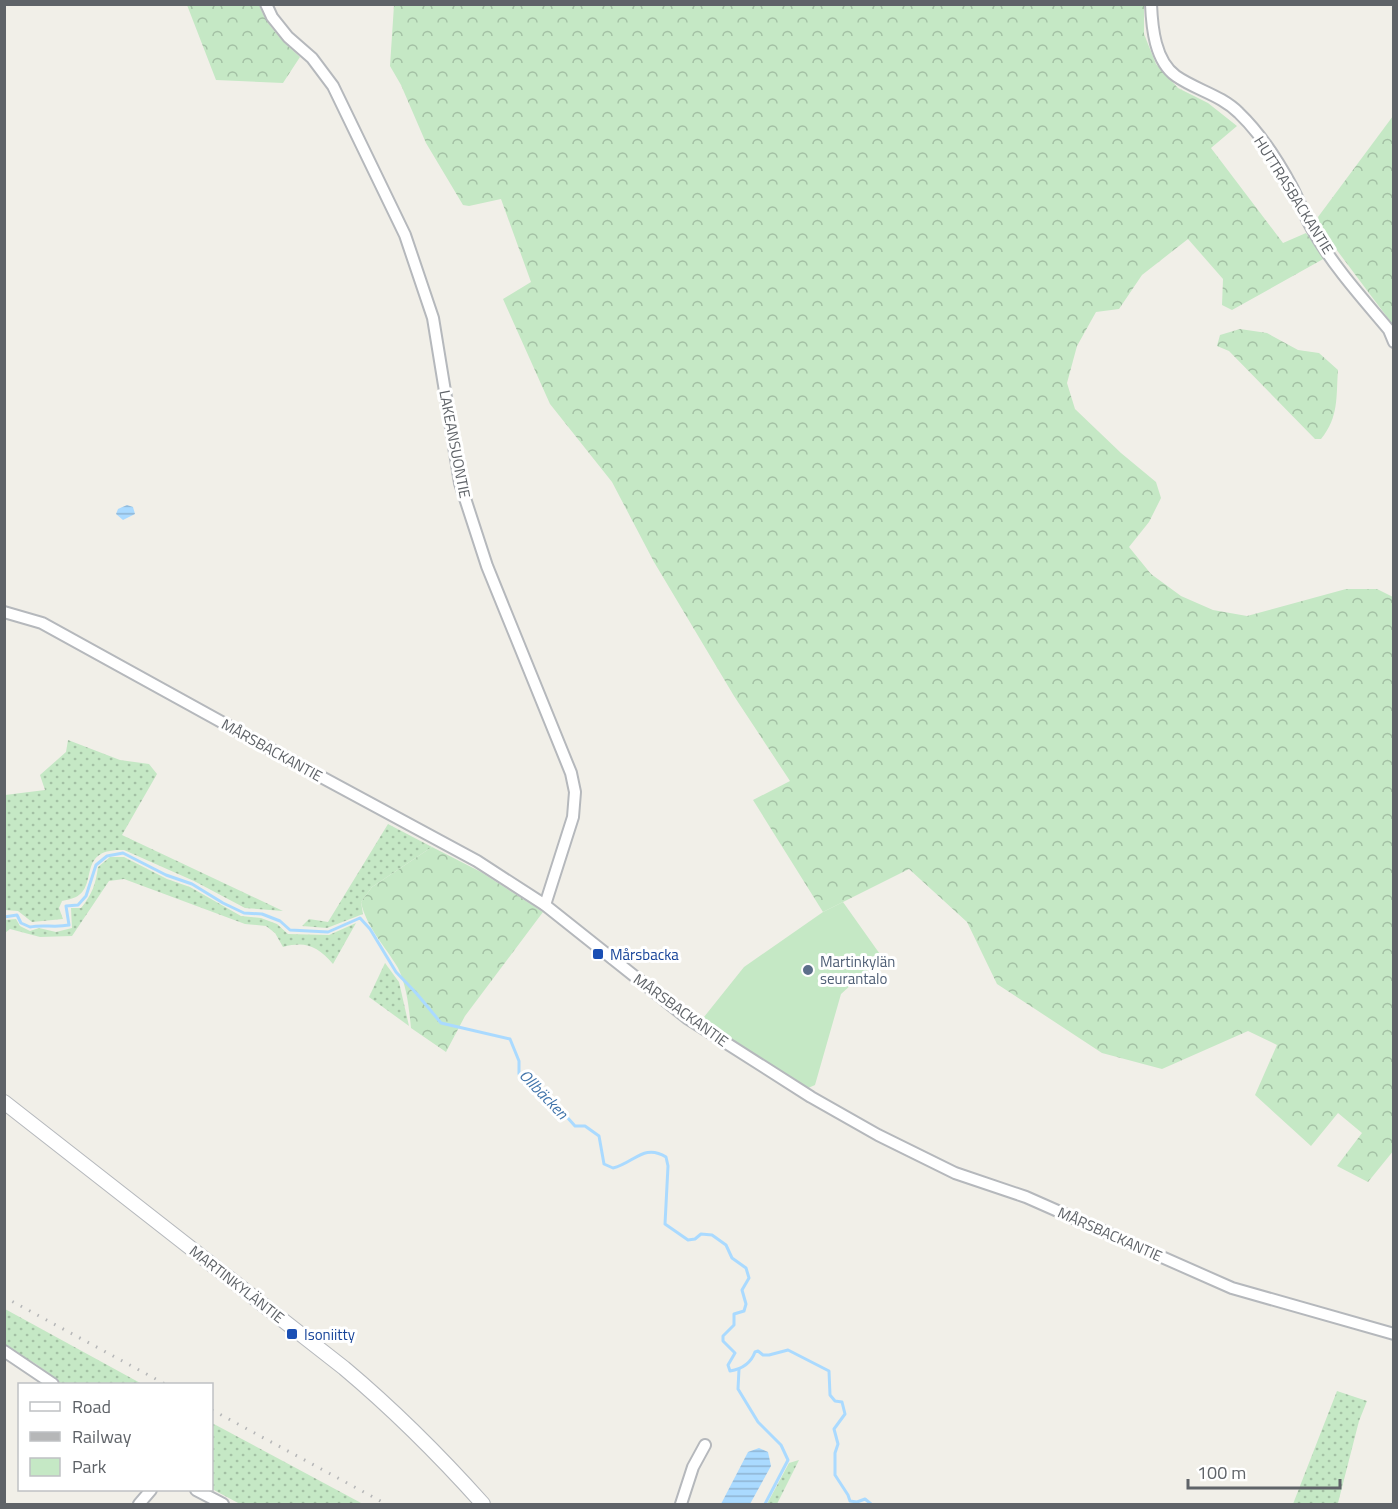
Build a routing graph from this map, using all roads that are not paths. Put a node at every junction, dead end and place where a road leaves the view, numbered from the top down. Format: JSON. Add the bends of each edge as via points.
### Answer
{"nodes":[{"id":1,"x":266,"y":4,"type":"edge"},
{"id":2,"x":1151,"y":4,"type":"edge"},
{"id":3,"x":1394,"y":342,"type":"edge"},
{"id":4,"x":4,"y":612,"type":"edge"},
{"id":5,"x":545,"y":904,"type":"junction"},
{"id":6,"x":4,"y":1102,"type":"edge"},
{"id":7,"x":1394,"y":1334,"type":"edge"},
{"id":8,"x":4,"y":1351,"type":"edge"},
{"id":9,"x":52,"y":1383,"type":"edge"},
{"id":10,"x":705,"y":1445,"type":"dead end"},
{"id":11,"x":150,"y":1491,"type":"edge"},
{"id":12,"x":197,"y":1491,"type":"edge"},
{"id":13,"x":139,"y":1504,"type":"edge"},
{"id":14,"x":223,"y":1504,"type":"edge"},
{"id":15,"x":483,"y":1504,"type":"edge"},
{"id":16,"x":681,"y":1504,"type":"edge"}],
"edges":[{"from":1,"to":5,"type":"street","name":"LAKEANSUONTIE","via":[[288,37],[312,58],[333,86],[405,235],[433,318],[460,483],[487,566],[571,772],[575,792],[573,817]]},
{"from":2,"to":3,"type":"street","name":"HUTTRASBACKANTIE","via":[[1154,33],[1166,66],[1240,113],[1286,177],[1314,232],[1389,330]]},
{"from":4,"to":5,"type":"street","name":"MÅRSBACKANTIE","via":[[42,623],[477,861]]},
{"from":5,"to":7,"type":"street","name":"MÅRSBACKANTIE","via":[[687,1018],[878,1135],[955,1173],[1026,1197],[1232,1288]]},
{"from":6,"to":15,"type":"street","name":"MARTINKYLÄNTIE","via":[[379,1397]]},
{"from":8,"to":9,"type":"street"},
{"from":10,"to":16,"type":"street"},
{"from":11,"to":13,"type":"street"},
{"from":12,"to":14,"type":"street"}]}
